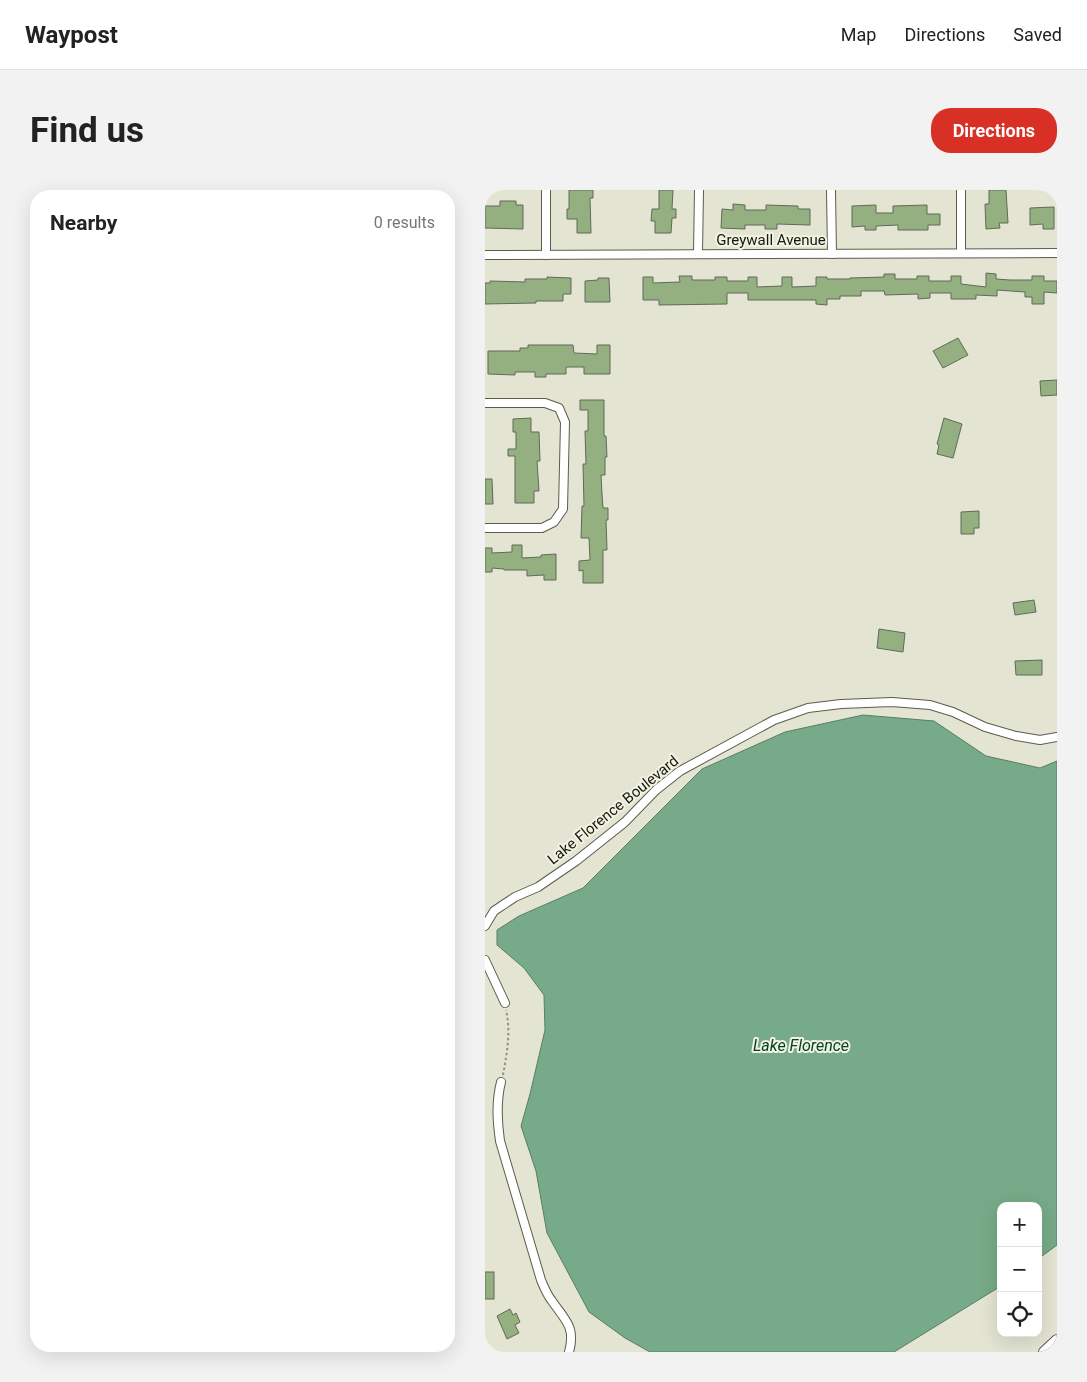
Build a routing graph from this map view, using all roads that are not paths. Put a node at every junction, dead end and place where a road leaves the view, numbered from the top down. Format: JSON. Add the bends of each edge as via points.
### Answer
{"nodes":[{"id":1,"x":547,"y":190,"type":"edge"},
{"id":2,"x":699,"y":190,"type":"edge"},
{"id":3,"x":831,"y":190,"type":"edge"},
{"id":4,"x":961,"y":190,"type":"edge"},
{"id":5,"x":698,"y":253,"type":"junction"},
{"id":6,"x":961,"y":253,"type":"junction"},
{"id":7,"x":1057,"y":253,"type":"edge"},
{"id":8,"x":832,"y":254,"type":"junction"},
{"id":9,"x":485,"y":255,"type":"edge"},
{"id":10,"x":547,"y":255,"type":"junction"},
{"id":11,"x":485,"y":403,"type":"edge"},
{"id":12,"x":485,"y":528,"type":"edge"},
{"id":13,"x":1057,"y":737,"type":"edge"},
{"id":14,"x":485,"y":926,"type":"edge"},
{"id":15,"x":485,"y":960,"type":"edge"},
{"id":16,"x":505,"y":1003,"type":"road end"},
{"id":17,"x":501,"y":1082,"type":"road end"},
{"id":18,"x":1057,"y":1340,"type":"edge"},
{"id":19,"x":569,"y":1352,"type":"edge"},
{"id":20,"x":1044,"y":1352,"type":"edge"}],
"edges":[{"from":1,"to":10,"type":"street"},
{"from":2,"to":5,"type":"street"},
{"from":3,"to":8,"type":"street"},
{"from":4,"to":6,"type":"street"},
{"from":5,"to":8,"type":"street","name":"Greywall Avenue"},
{"from":5,"to":10,"type":"street","name":"Greywall Avenue"},
{"from":6,"to":7,"type":"street","name":"Greywall Avenue"},
{"from":6,"to":8,"type":"street","name":"Greywall Avenue"},
{"from":9,"to":10,"type":"street","name":"Greywall Avenue"},
{"from":11,"to":12,"type":"street","via":[[545,403],[559,408],[565,422],[563,509],[554,522],[542,528]]},
{"from":13,"to":14,"type":"street","name":"Lake Florence Boulevard","via":[[1040,740],[1016,736],[930,705],[892,702],[808,708],[774,720],[680,771],[625,822],[576,861],[494,911]]},
{"from":15,"to":16,"type":"street"},
{"from":17,"to":19,"type":"street","via":[[497,1096],[500,1141],[541,1280],[565,1317],[571,1333]]},
{"from":18,"to":20,"type":"street"}]}
